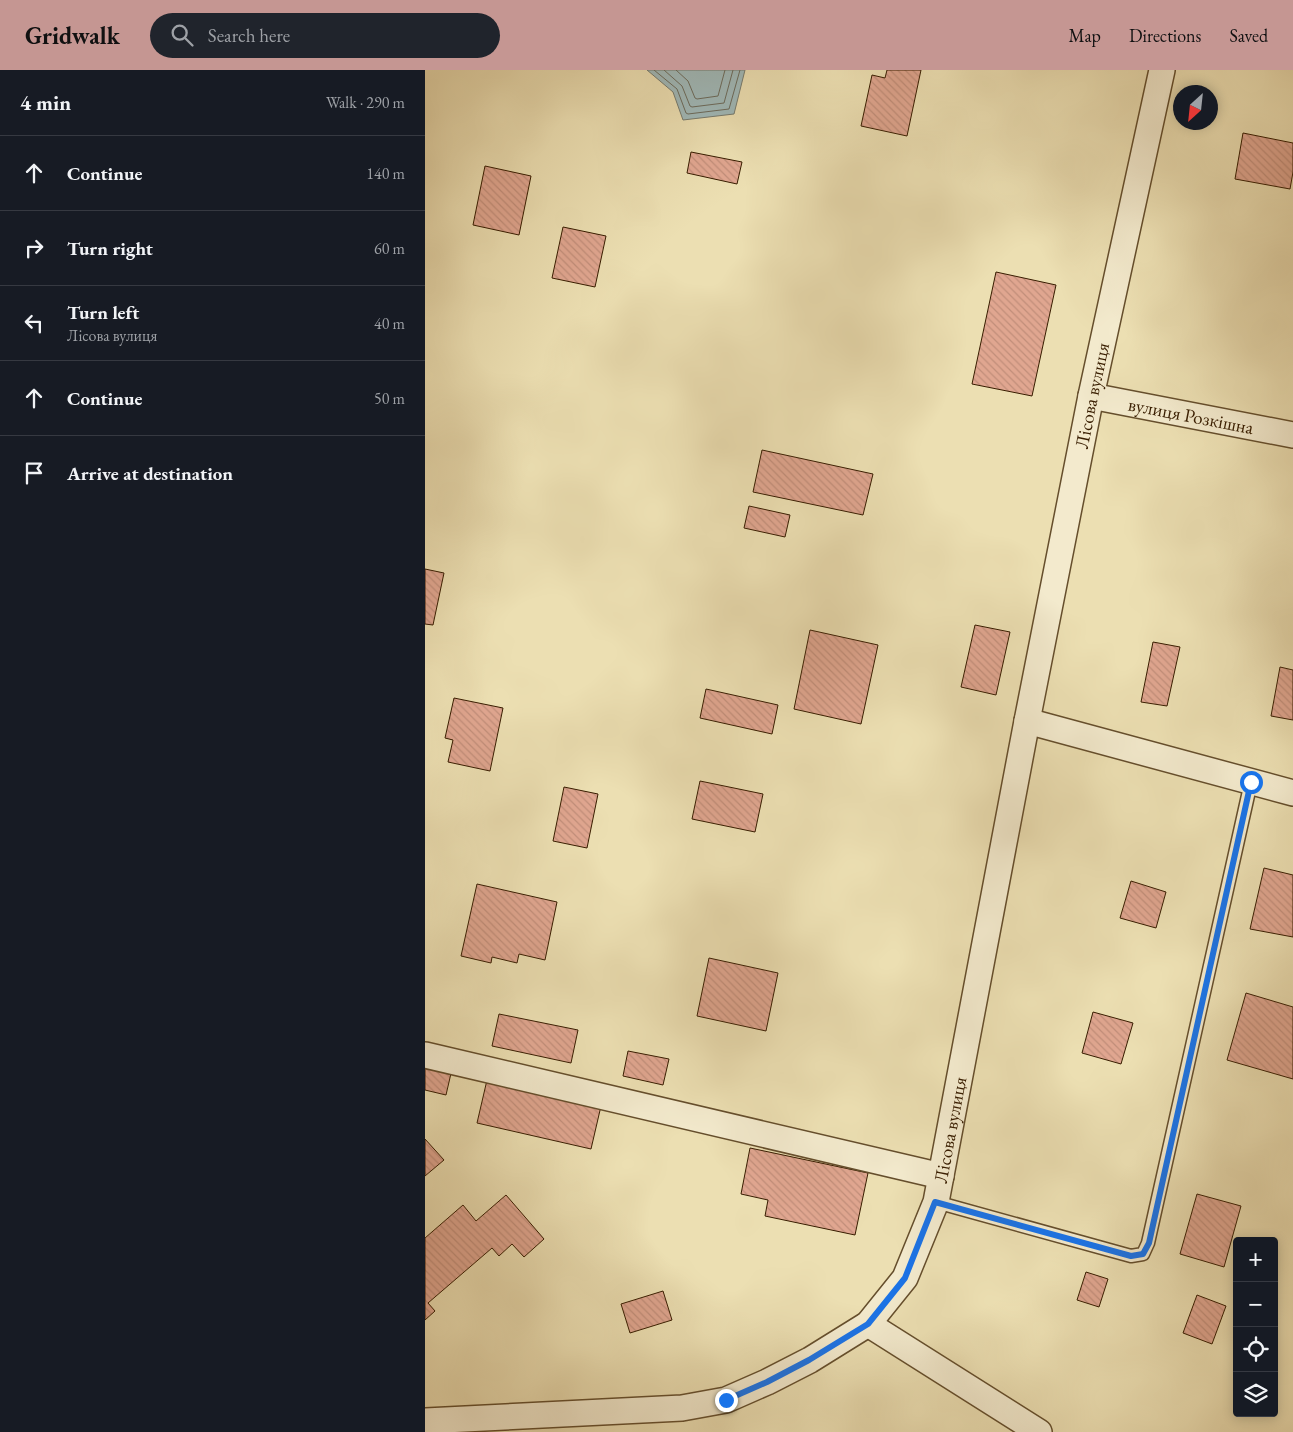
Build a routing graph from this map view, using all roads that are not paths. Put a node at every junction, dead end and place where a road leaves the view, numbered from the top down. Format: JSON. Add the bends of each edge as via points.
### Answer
{"nodes":[{"id":1,"x":1162,"y":70,"type":"edge"},
{"id":2,"x":1091,"y":396,"type":"junction"},
{"id":3,"x":1293,"y":435,"type":"edge"},
{"id":4,"x":1027,"y":721,"type":"junction"},
{"id":5,"x":1251,"y":782,"type":"junction"},
{"id":6,"x":1293,"y":793,"type":"edge"},
{"id":7,"x":425,"y":1055,"type":"edge"},
{"id":8,"x":941,"y":1176,"type":"junction"},
{"id":9,"x":935,"y":1202,"type":"junction"},
{"id":10,"x":868,"y":1324,"type":"junction"},
{"id":11,"x":425,"y":1421,"type":"edge"},
{"id":12,"x":1039,"y":1432,"type":"edge"}],
"edges":[{"from":1,"to":2,"type":"street","name":"Лісова вулиця"},
{"from":2,"to":3,"type":"street","name":"вулиця Розкішна"},
{"from":2,"to":4,"type":"street","name":"Лісова вулиця"},
{"from":4,"to":5,"type":"street"},
{"from":4,"to":8,"type":"street","name":"Лісова вулиця"},
{"from":5,"to":6,"type":"street"},
{"from":5,"to":9,"type":"lane","via":[[1149,1243],[1143,1254],[1131,1256]]},
{"from":7,"to":8,"type":"street"},
{"from":8,"to":9,"type":"street","name":"Лісова вулиця"},
{"from":9,"to":10,"type":"street","name":"Лісова вулиця","via":[[905,1278]]},
{"from":10,"to":11,"type":"street","name":"Лісова вулиця","via":[[809,1360],[726,1400],[682,1408]]},
{"from":10,"to":12,"type":"street"}]}
